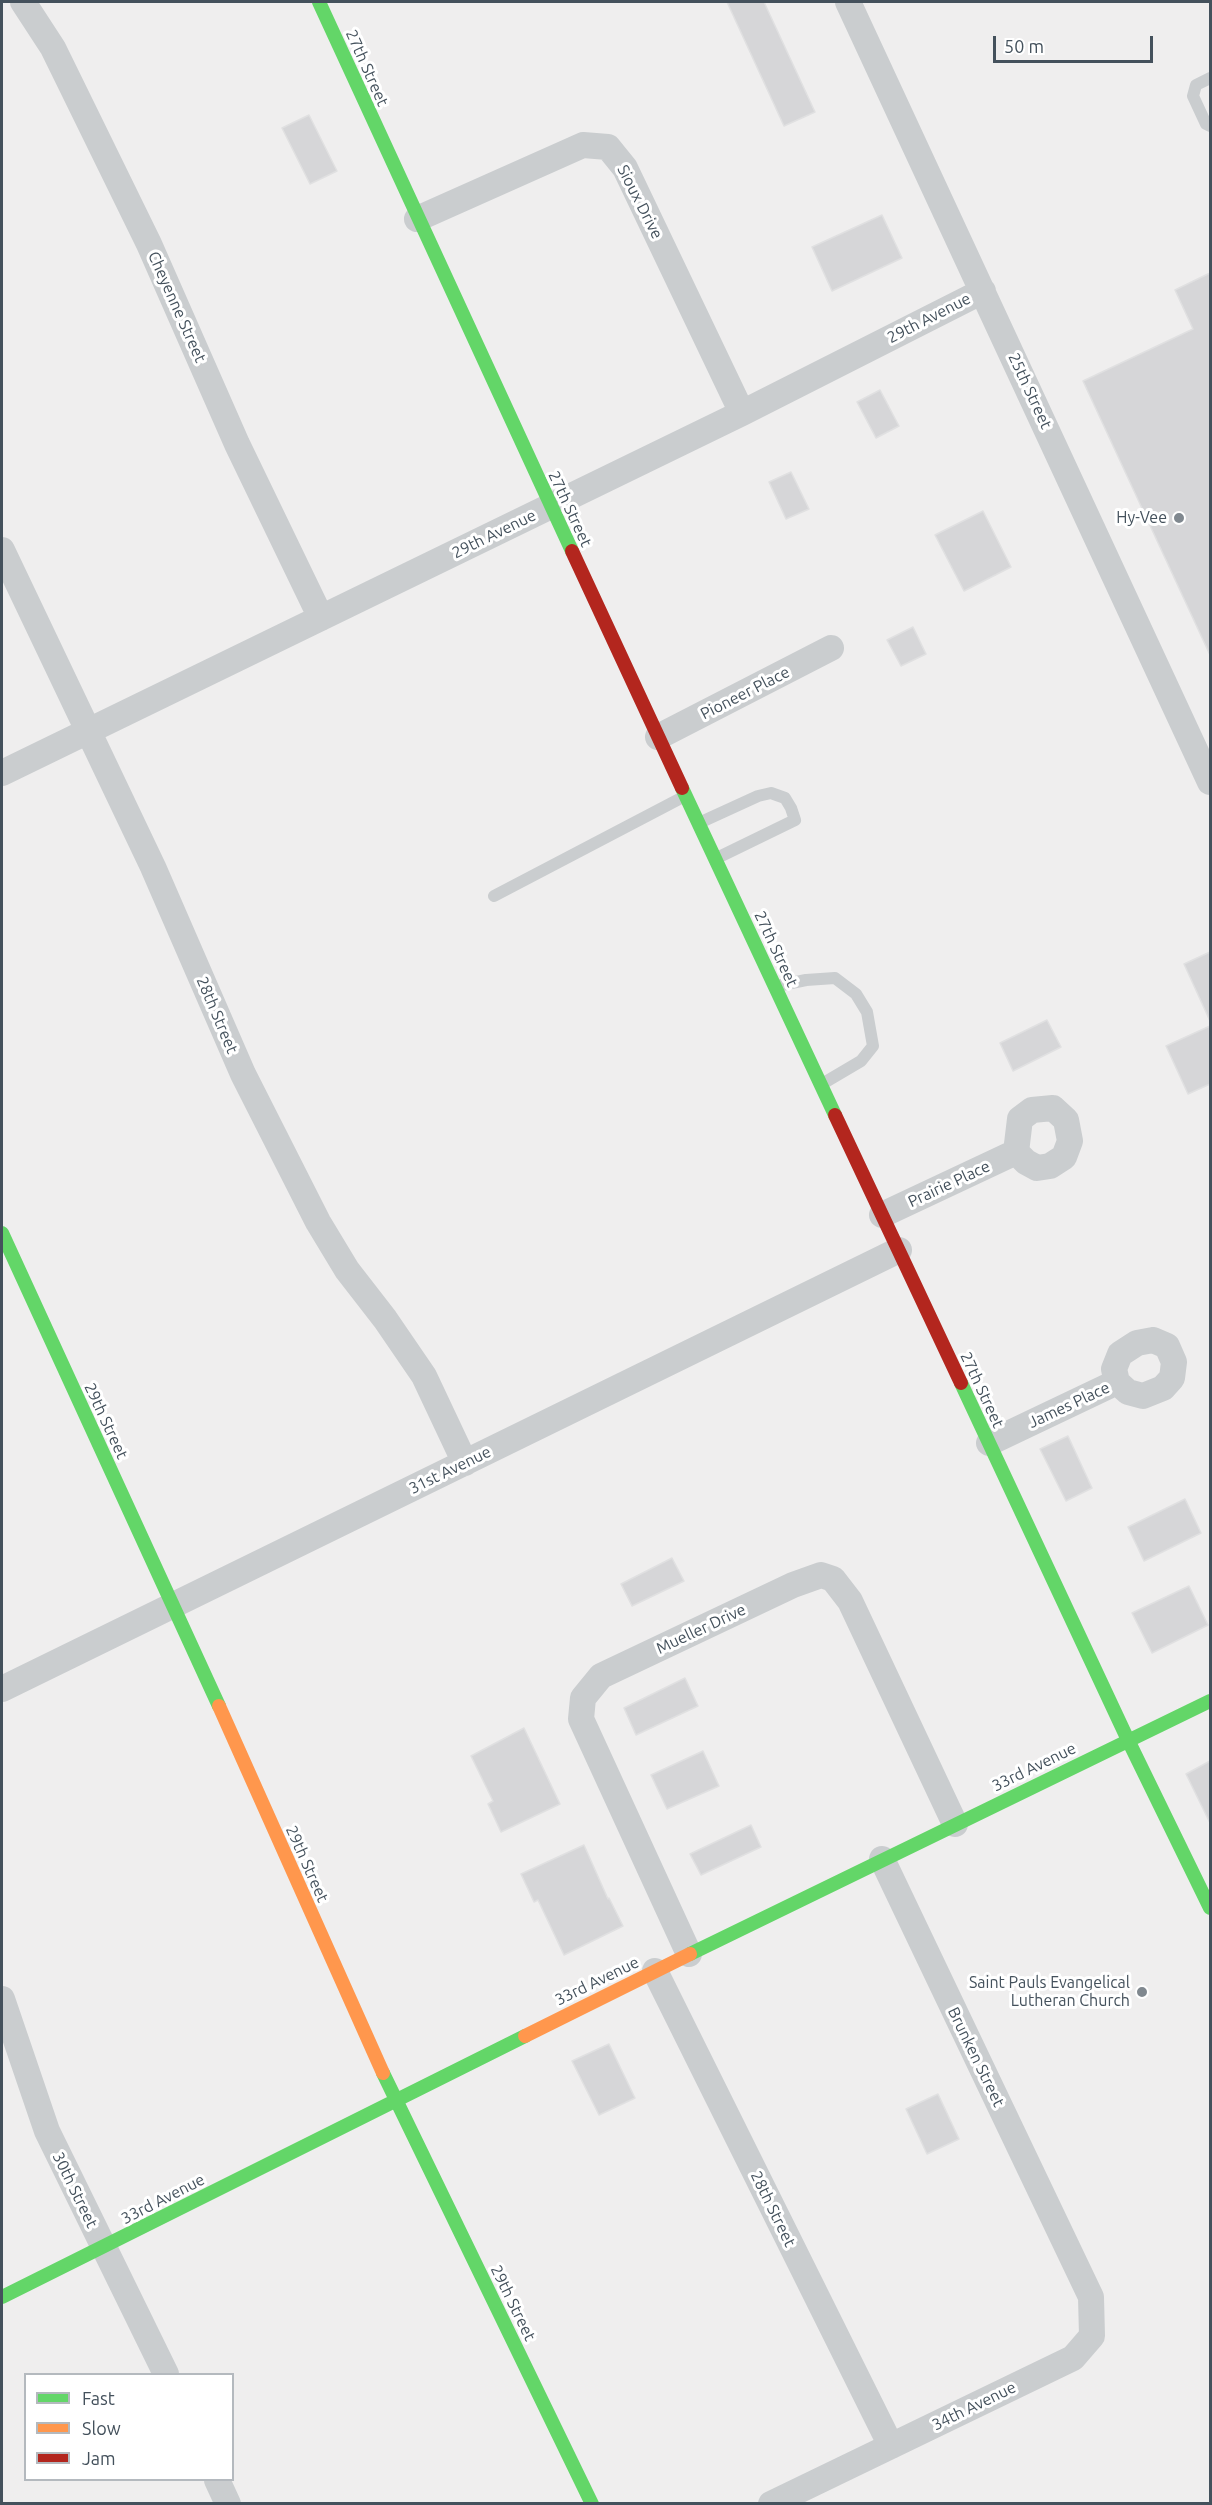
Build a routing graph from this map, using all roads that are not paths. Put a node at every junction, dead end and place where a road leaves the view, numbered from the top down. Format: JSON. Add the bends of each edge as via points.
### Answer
{"nodes":[{"id":1,"x":23,"y":2,"type":"edge"},
{"id":2,"x":319,"y":2,"type":"edge"},
{"id":3,"x":848,"y":2,"type":"edge"},
{"id":4,"x":1210,"y":78,"type":"edge"},
{"id":5,"x":1210,"y":126,"type":"edge"},
{"id":6,"x":417,"y":219,"type":"junction"},
{"id":7,"x":984,"y":291,"type":"junction"},
{"id":8,"x":741,"y":412,"type":"junction"},
{"id":9,"x":550,"y":506,"type":"junction"},
{"id":10,"x":2,"y":550,"type":"edge"},
{"id":11,"x":321,"y":618,"type":"junction"},
{"id":12,"x":831,"y":648,"type":"dead end"},
{"id":13,"x":88,"y":731,"type":"junction"},
{"id":14,"x":658,"y":737,"type":"junction"},
{"id":15,"x":2,"y":773,"type":"edge"},
{"id":16,"x":1209,"y":774,"type":"edge"},
{"id":17,"x":686,"y":795,"type":"junction"},
{"id":18,"x":699,"y":823,"type":"junction"},
{"id":19,"x":716,"y":859,"type":"junction"},
{"id":20,"x":494,"y":896,"type":"dead end"},
{"id":21,"x":775,"y":986,"type":"junction"},
{"id":22,"x":821,"y":1084,"type":"junction"},
{"id":23,"x":1016,"y":1152,"type":"dead end"},
{"id":24,"x":882,"y":1215,"type":"junction"},
{"id":25,"x":2,"y":1233,"type":"edge"},
{"id":26,"x":898,"y":1250,"type":"junction"},
{"id":27,"x":1117,"y":1382,"type":"dead end"},
{"id":28,"x":989,"y":1443,"type":"junction"},
{"id":29,"x":465,"y":1463,"type":"junction"},
{"id":30,"x":173,"y":1605,"type":"junction"},
{"id":31,"x":2,"y":1689,"type":"edge"},
{"id":32,"x":1210,"y":1701,"type":"edge"},
{"id":33,"x":1128,"y":1740,"type":"junction"},
{"id":34,"x":955,"y":1824,"type":"junction"},
{"id":35,"x":882,"y":1859,"type":"junction"},
{"id":36,"x":1210,"y":1908,"type":"edge"},
{"id":37,"x":689,"y":1954,"type":"junction"},
{"id":38,"x":655,"y":1971,"type":"junction"},
{"id":39,"x":3,"y":2006,"type":"edge"},
{"id":40,"x":395,"y":2099,"type":"junction"},
{"id":41,"x":103,"y":2248,"type":"junction"},
{"id":42,"x":1071,"y":2254,"type":"joint"},
{"id":43,"x":2,"y":2297,"type":"edge"},
{"id":44,"x":166,"y":2373,"type":"edge"},
{"id":45,"x":891,"y":2446,"type":"junction"},
{"id":46,"x":217,"y":2481,"type":"edge"},
{"id":47,"x":228,"y":2504,"type":"edge"},
{"id":48,"x":592,"y":2504,"type":"edge"},
{"id":49,"x":771,"y":2504,"type":"edge"}],
"edges":[{"from":1,"to":11,"type":"street","name":"Cheyenne Street","via":[[53,48],[149,244],[237,444]]},
{"from":2,"to":6,"type":"street","name":"27th Street"},
{"from":3,"to":7,"type":"street","name":"25th Street"},
{"from":4,"to":5,"type":"lane","via":[[1196,85],[1193,96]]},
{"from":6,"to":8,"type":"street","name":"Sioux Drive","via":[[583,145],[608,147],[625,168]]},
{"from":6,"to":9,"type":"street","name":"27th Street"},
{"from":7,"to":8,"type":"street","name":"29th Avenue"},
{"from":7,"to":16,"type":"street","name":"25th Street"},
{"from":8,"to":9,"type":"street","name":"29th Avenue"},
{"from":9,"to":11,"type":"street","name":"29th Avenue"},
{"from":9,"to":14,"type":"street","name":"27th Street"},
{"from":10,"to":13,"type":"street","name":"28th Street"},
{"from":11,"to":13,"type":"street","name":"29th Avenue"},
{"from":12,"to":14,"type":"street","name":"Pioneer Place"},
{"from":13,"to":15,"type":"street","name":"29th Avenue"},
{"from":13,"to":29,"type":"street","name":"28th Street","via":[[153,867],[243,1074],[318,1222],[347,1270],[423,1376]]},
{"from":14,"to":17,"type":"street","name":"27th Street"},
{"from":17,"to":18,"type":"street","name":"27th Street"},
{"from":17,"to":20,"type":"lane"},
{"from":18,"to":19,"type":"street","name":"27th Street"},
{"from":18,"to":19,"type":"lane","via":[[771,793],[785,798],[791,808],[795,820]]},
{"from":19,"to":21,"type":"street","name":"27th Street"},
{"from":21,"to":22,"type":"street","name":"27th Street"},
{"from":21,"to":22,"type":"lane","via":[[835,978],[856,994],[867,1012],[873,1046],[861,1061]]},
{"from":22,"to":24,"type":"street","name":"27th Street"},
{"from":23,"to":24,"type":"street","name":"Prairie Place"},
{"from":24,"to":26,"type":"street","name":"27th Street"},
{"from":25,"to":30,"type":"street","name":"29th Street"},
{"from":26,"to":28,"type":"street","name":"27th Street"},
{"from":26,"to":29,"type":"street","name":"31st Avenue"},
{"from":27,"to":28,"type":"street","name":"James Place"},
{"from":28,"to":33,"type":"street","name":"27th Street"},
{"from":29,"to":30,"type":"street","name":"31st Avenue"},
{"from":30,"to":31,"type":"street","name":"31st Avenue"},
{"from":30,"to":40,"type":"street","name":"29th Street"},
{"from":32,"to":33,"type":"street","name":"33rd Avenue"},
{"from":33,"to":34,"type":"street","name":"33rd Avenue"},
{"from":33,"to":36,"type":"street","name":"27th Street"},
{"from":34,"to":35,"type":"street","name":"33rd Avenue"},
{"from":34,"to":37,"type":"street","name":"Mueller Drive","via":[[850,1601],[833,1579],[821,1575],[793,1585],[601,1676],[583,1698],[581,1719]]},
{"from":35,"to":37,"type":"street","name":"33rd Avenue"},
{"from":35,"to":42,"type":"street","name":"Brunken Street"},
{"from":37,"to":38,"type":"street","name":"33rd Avenue"},
{"from":38,"to":40,"type":"street","name":"33rd Avenue"},
{"from":38,"to":45,"type":"street","name":"28th Street"},
{"from":39,"to":41,"type":"street","name":"30th Street","via":[[47,2131]]},
{"from":40,"to":41,"type":"street","name":"33rd Avenue"},
{"from":40,"to":48,"type":"street","name":"29th Street"},
{"from":41,"to":43,"type":"street","name":"33rd Avenue"},
{"from":41,"to":44,"type":"street","name":"30th Street"},
{"from":42,"to":45,"type":"street","name":"34th Avenue","via":[[1091,2297],[1092,2336],[1073,2358]]},
{"from":45,"to":49,"type":"street","name":"34th Avenue"},
{"from":46,"to":47,"type":"street"}]}
